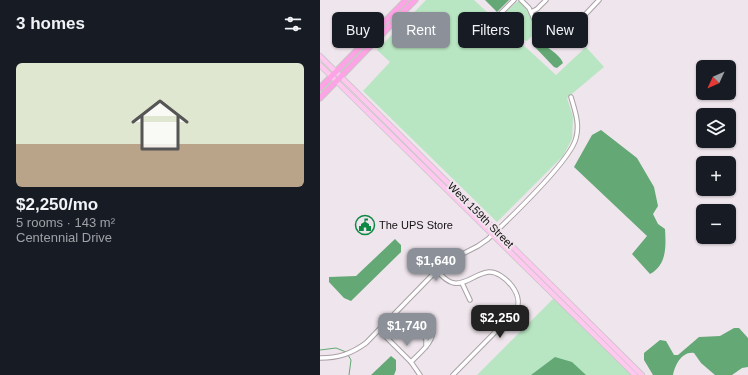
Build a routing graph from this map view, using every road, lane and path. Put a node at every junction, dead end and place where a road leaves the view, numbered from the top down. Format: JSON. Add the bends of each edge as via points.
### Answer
{"nodes":[{"id":1,"x":406,"y":0,"type":"edge"},
{"id":2,"x":415,"y":0,"type":"edge"},
{"id":3,"x":514,"y":0,"type":"edge"},
{"id":4,"x":521,"y":0,"type":"edge"},
{"id":5,"x":546,"y":0,"type":"edge"},
{"id":6,"x":599,"y":0,"type":"edge"},
{"id":7,"x":502,"y":12,"type":"edge"},
{"id":8,"x":531,"y":12,"type":"junction"},
{"id":9,"x":320,"y":56,"type":"edge"},
{"id":10,"x":320,"y":65,"type":"edge"},
{"id":11,"x":336,"y":71,"type":"junction"},
{"id":12,"x":331,"y":76,"type":"junction"},
{"id":13,"x":341,"y":77,"type":"junction"},
{"id":14,"x":336,"y":81,"type":"junction"},
{"id":15,"x":320,"y":88,"type":"edge"},
{"id":16,"x":570,"y":97,"type":"dead end"},
{"id":17,"x":320,"y":98,"type":"edge"},
{"id":18,"x":497,"y":230,"type":"junction"},
{"id":19,"x":492,"y":235,"type":"junction"},
{"id":20,"x":437,"y":271,"type":"junction"},
{"id":21,"x":462,"y":283,"type":"junction"},
{"id":22,"x":470,"y":300,"type":"dead end"},
{"id":23,"x":379,"y":330,"type":"junction"},
{"id":24,"x":426,"y":347,"type":"junction"},
{"id":25,"x":320,"y":358,"type":"edge"},
{"id":26,"x":411,"y":362,"type":"junction"},
{"id":27,"x":420,"y":375,"type":"edge"},
{"id":28,"x":453,"y":375,"type":"edge"},
{"id":29,"x":635,"y":375,"type":"edge"},
{"id":30,"x":642,"y":375,"type":"edge"}],
"edges":[{"from":1,"to":11,"type":"highway"},
{"from":2,"to":13,"type":"highway"},
{"from":3,"to":7,"type":"street"},
{"from":4,"to":8,"type":"street"},
{"from":5,"to":8,"type":"street"},
{"from":6,"to":8,"type":"street","via":[[565,36],[556,39],[548,37],[537,26]]},
{"from":9,"to":11,"type":"main road","name":"West 159th Street"},
{"from":10,"to":12,"type":"main road","name":"West 159th Street"},
{"from":11,"to":12,"type":"highway"},
{"from":11,"to":13,"type":"main road","name":"West 159th Street"},
{"from":12,"to":14,"type":"main road","name":"West 159th Street"},
{"from":12,"to":15,"type":"highway"},
{"from":13,"to":14,"type":"highway"},
{"from":13,"to":18,"type":"main road","name":"West 159th Street"},
{"from":14,"to":17,"type":"highway"},
{"from":14,"to":19,"type":"main road","name":"West 159th Street"},
{"from":16,"to":18,"type":"street","via":[[578,120],[576,139],[570,151]]},
{"from":18,"to":19,"type":"street"},
{"from":18,"to":30,"type":"main road","name":"West 159th Street"},
{"from":19,"to":20,"type":"street","via":[[478,246],[443,264]]},
{"from":19,"to":29,"type":"main road","name":"West 159th Street"},
{"from":20,"to":21,"type":"street","via":[[448,281]]},
{"from":20,"to":23,"type":"street"},
{"from":21,"to":22,"type":"street"},
{"from":21,"to":28,"type":"street","via":[[480,274],[491,272],[500,275],[517,294],[519,303],[517,310]]},
{"from":23,"to":25,"type":"street","via":[[350,354]]},
{"from":23,"to":26,"type":"street"},
{"from":24,"to":24,"type":"street","via":[[434,331],[432,325],[426,321],[417,329],[426,339]]},
{"from":24,"to":26,"type":"street"},
{"from":26,"to":27,"type":"street"}]}
